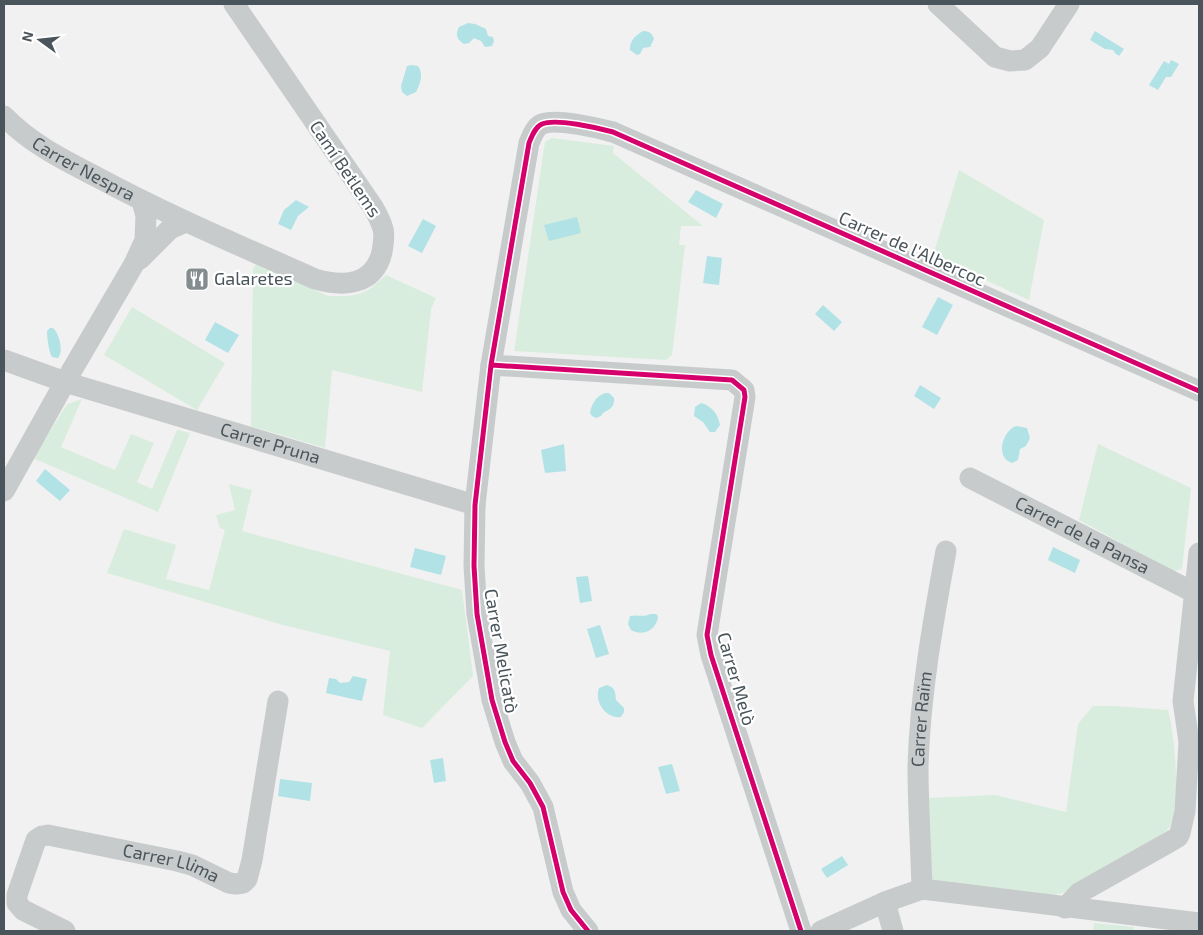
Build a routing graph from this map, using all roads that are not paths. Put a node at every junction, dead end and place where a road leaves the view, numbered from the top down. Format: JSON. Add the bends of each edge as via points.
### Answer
{"nodes":[{"id":1,"x":234,"y":4,"type":"edge"},
{"id":2,"x":938,"y":4,"type":"edge"},
{"id":3,"x":1069,"y":4,"type":"edge"},
{"id":4,"x":4,"y":116,"type":"edge"},
{"id":5,"x":142,"y":201,"type":"junction"},
{"id":6,"x":186,"y":222,"type":"junction"},
{"id":7,"x":134,"y":264,"type":"junction"},
{"id":8,"x":4,"y":360,"type":"edge"},
{"id":9,"x":491,"y":365,"type":"junction"},
{"id":10,"x":65,"y":382,"type":"junction"},
{"id":11,"x":1199,"y":391,"type":"edge"},
{"id":12,"x":970,"y":478,"type":"dead end"},
{"id":13,"x":4,"y":490,"type":"edge"},
{"id":14,"x":475,"y":505,"type":"junction"},
{"id":15,"x":946,"y":551,"type":"dead end"},
{"id":16,"x":1199,"y":553,"type":"edge"},
{"id":17,"x":1195,"y":593,"type":"junction"},
{"id":18,"x":278,"y":701,"type":"dead end"},
{"id":19,"x":1194,"y":741,"type":"edge"},
{"id":20,"x":922,"y":889,"type":"junction"},
{"id":21,"x":885,"y":902,"type":"junction"},
{"id":22,"x":1065,"y":908,"type":"junction"},
{"id":23,"x":1199,"y":923,"type":"edge"},
{"id":24,"x":65,"y":931,"type":"edge"},
{"id":25,"x":588,"y":931,"type":"edge"},
{"id":26,"x":802,"y":931,"type":"edge"},
{"id":27,"x":821,"y":931,"type":"edge"},
{"id":28,"x":894,"y":931,"type":"edge"}],
"edges":[{"from":1,"to":6,"type":"street","name":"Camí Betlems","via":[[373,208],[384,231],[383,248],[378,264],[368,276],[354,282],[330,284]]},
{"from":2,"to":3,"type":"street","via":[[995,57],[1025,60],[1040,48]]},
{"from":4,"to":5,"type":"street","name":"Carrer Nespra","via":[[43,149]]},
{"from":5,"to":6,"type":"street","name":"Camí Betlems"},
{"from":5,"to":7,"type":"street","via":[[146,216],[145,240]]},
{"from":6,"to":7,"type":"street","via":[[163,235]]},
{"from":7,"to":10,"type":"street"},
{"from":8,"to":10,"type":"street","name":"Carrer Pruna"},
{"from":9,"to":11,"type":"street","name":"Carrer de l'Albercoc","via":[[529,143],[534,131],[542,124],[552,122],[613,132]]},
{"from":9,"to":14,"type":"street","name":"Carrer Melicatò"},
{"from":9,"to":26,"type":"street","name":"Carrer Melò","via":[[732,380],[744,390],[707,635]]},
{"from":10,"to":13,"type":"street"},
{"from":10,"to":14,"type":"street","name":"Carrer Pruna"},
{"from":12,"to":17,"type":"street","name":"Carrer de la Pansa"},
{"from":14,"to":25,"type":"street","name":"Carrer Melicatò","via":[[475,587],[492,700],[509,753],[543,807],[567,901]]},
{"from":15,"to":20,"type":"street","name":"Carrer Raïm","via":[[930,636],[922,710],[918,767]]},
{"from":16,"to":17,"type":"street"},
{"from":17,"to":19,"type":"street","via":[[1183,701]]},
{"from":18,"to":24,"type":"street","name":"Carrer Llima","via":[[247,879],[243,883],[229,883],[205,870],[177,861],[42,836],[36,840],[17,903],[23,910]]},
{"from":19,"to":22,"type":"street","via":[[1185,811],[1178,837],[1079,894]]},
{"from":20,"to":21,"type":"street"},
{"from":20,"to":22,"type":"street"},
{"from":21,"to":27,"type":"street"},
{"from":21,"to":28,"type":"street"},
{"from":22,"to":23,"type":"street"}]}
